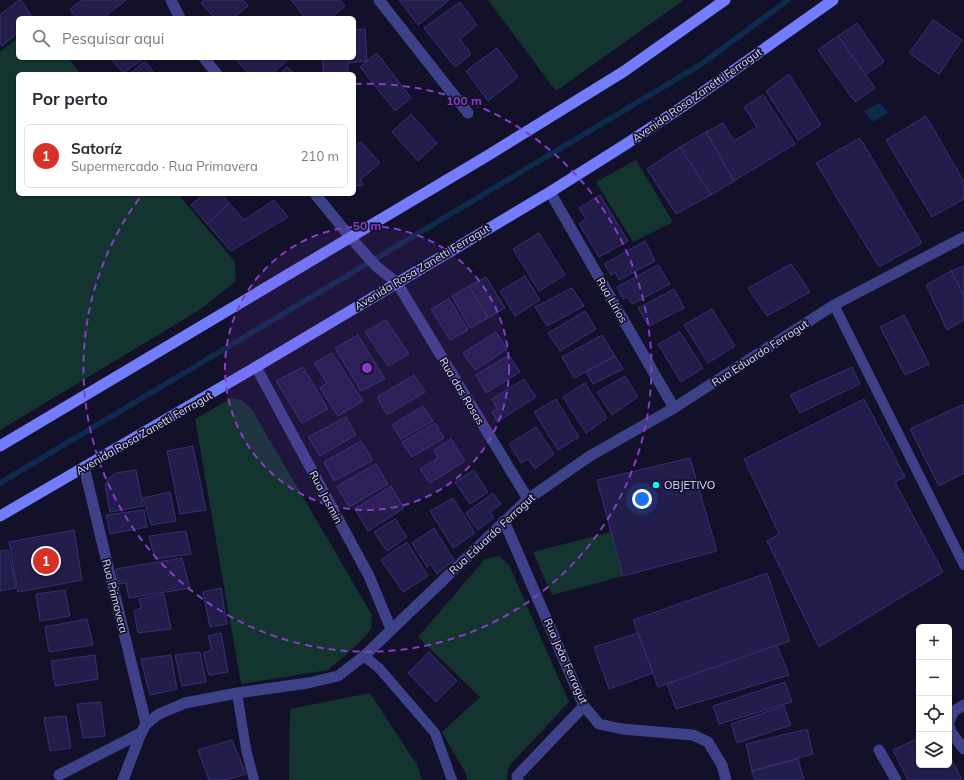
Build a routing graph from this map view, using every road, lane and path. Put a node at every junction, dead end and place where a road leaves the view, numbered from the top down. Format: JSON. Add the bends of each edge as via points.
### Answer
{"nodes":[{"id":1,"x":171,"y":0,"type":"edge"},
{"id":2,"x":379,"y":0,"type":"edge"},
{"id":3,"x":725,"y":0,"type":"edge"},
{"id":4,"x":832,"y":0,"type":"edge"},
{"id":5,"x":179,"y":16,"type":"edge"},
{"id":6,"x":206,"y":60,"type":"edge"},
{"id":7,"x":215,"y":72,"type":"edge"},
{"id":8,"x":468,"y":113,"type":"dead end"},
{"id":9,"x":550,"y":192,"type":"junction"},
{"id":10,"x":317,"y":196,"type":"edge"},
{"id":11,"x":964,"y":237,"type":"edge"},
{"id":12,"x":351,"y":238,"type":"junction"},
{"id":13,"x":397,"y":283,"type":"junction"},
{"id":14,"x":834,"y":305,"type":"junction"},
{"id":15,"x":256,"y":367,"type":"junction"},
{"id":16,"x":674,"y":408,"type":"junction"},
{"id":17,"x":0,"y":446,"type":"edge"},
{"id":18,"x":84,"y":468,"type":"junction"},
{"id":19,"x":528,"y":499,"type":"junction"},
{"id":20,"x":0,"y":516,"type":"edge"},
{"id":21,"x":504,"y":521,"type":"junction"},
{"id":22,"x":964,"y":565,"type":"edge"},
{"id":23,"x":391,"y":629,"type":"junction"},
{"id":24,"x":364,"y":656,"type":"junction"},
{"id":25,"x":237,"y":693,"type":"junction"},
{"id":26,"x":584,"y":706,"type":"junction"},
{"id":27,"x":964,"y":706,"type":"edge"},
{"id":28,"x":952,"y":715,"type":"edge"},
{"id":29,"x":144,"y":729,"type":"junction"},
{"id":30,"x":951,"y":732,"type":"edge"},
{"id":31,"x":964,"y":749,"type":"edge"},
{"id":32,"x":879,"y":750,"type":"dead end"},
{"id":33,"x":59,"y":775,"type":"dead end"},
{"id":34,"x":123,"y":780,"type":"edge"},
{"id":35,"x":254,"y":780,"type":"edge"},
{"id":36,"x":452,"y":780,"type":"edge"},
{"id":37,"x":518,"y":780,"type":"edge"},
{"id":38,"x":726,"y":780,"type":"edge"},
{"id":39,"x":896,"y":780,"type":"edge"}],
"edges":[{"from":1,"to":5,"type":"street"},
{"from":2,"to":8,"type":"street"},
{"from":3,"to":12,"type":"main road","via":[[623,72]]},
{"from":4,"to":9,"type":"main road","name":"Avenida Rosa Zanetti Ferragut","via":[[682,107]]},
{"from":6,"to":7,"type":"street"},
{"from":9,"to":13,"type":"main road","name":"Avenida Rosa Zanetti Ferragut"},
{"from":9,"to":16,"type":"street","name":"Rua Lírios"},
{"from":10,"to":12,"type":"street","name":"Rua das Rosas"},
{"from":11,"to":14,"type":"street","name":"Rua Eduardo Ferragut"},
{"from":12,"to":13,"type":"street","name":"Rua das Rosas","via":[[376,266]]},
{"from":12,"to":17,"type":"main road"},
{"from":13,"to":15,"type":"main road","name":"Avenida Rosa Zanetti Ferragut"},
{"from":13,"to":19,"type":"street","name":"Rua das Rosas"},
{"from":14,"to":16,"type":"street","name":"Rua Eduardo Ferragut"},
{"from":14,"to":22,"type":"lane"},
{"from":15,"to":18,"type":"main road","name":"Avenida Rosa Zanetti Ferragut"},
{"from":15,"to":23,"type":"street","name":"Rua Jasmin","via":[[369,576]]},
{"from":16,"to":19,"type":"street","name":"Rua Eduardo Ferragut","via":[[590,456]]},
{"from":18,"to":20,"type":"main road","name":"Avenida Rosa Zanetti Ferragut"},
{"from":18,"to":29,"type":"street","name":"Rua Primavera"},
{"from":19,"to":21,"type":"street","name":"Rua Eduardo Ferragut"},
{"from":21,"to":23,"type":"street","name":"Rua Eduardo Ferragut"},
{"from":21,"to":26,"type":"street","name":"Rua João Ferragut"},
{"from":23,"to":24,"type":"street","name":"Rua Eduardo Ferragut"},
{"from":24,"to":25,"type":"street","name":"Rua Eduardo Ferragut","via":[[338,676]]},
{"from":24,"to":36,"type":"lane","via":[[378,668],[435,733]]},
{"from":25,"to":29,"type":"street","name":"Rua Eduardo Ferragut","via":[[186,703],[159,714]]},
{"from":25,"to":35,"type":"lane"},
{"from":26,"to":37,"type":"street","via":[[517,776]]},
{"from":26,"to":38,"type":"street","name":"Rua João Ferragut","via":[[599,724],[622,729],[693,735],[708,742],[722,765]]},
{"from":27,"to":28,"type":"street","via":[[954,711]]},
{"from":29,"to":33,"type":"street","name":"Rua Eduardo Ferragut"},
{"from":29,"to":34,"type":"street"},
{"from":30,"to":31,"type":"street"},
{"from":32,"to":39,"type":"street"}]}
